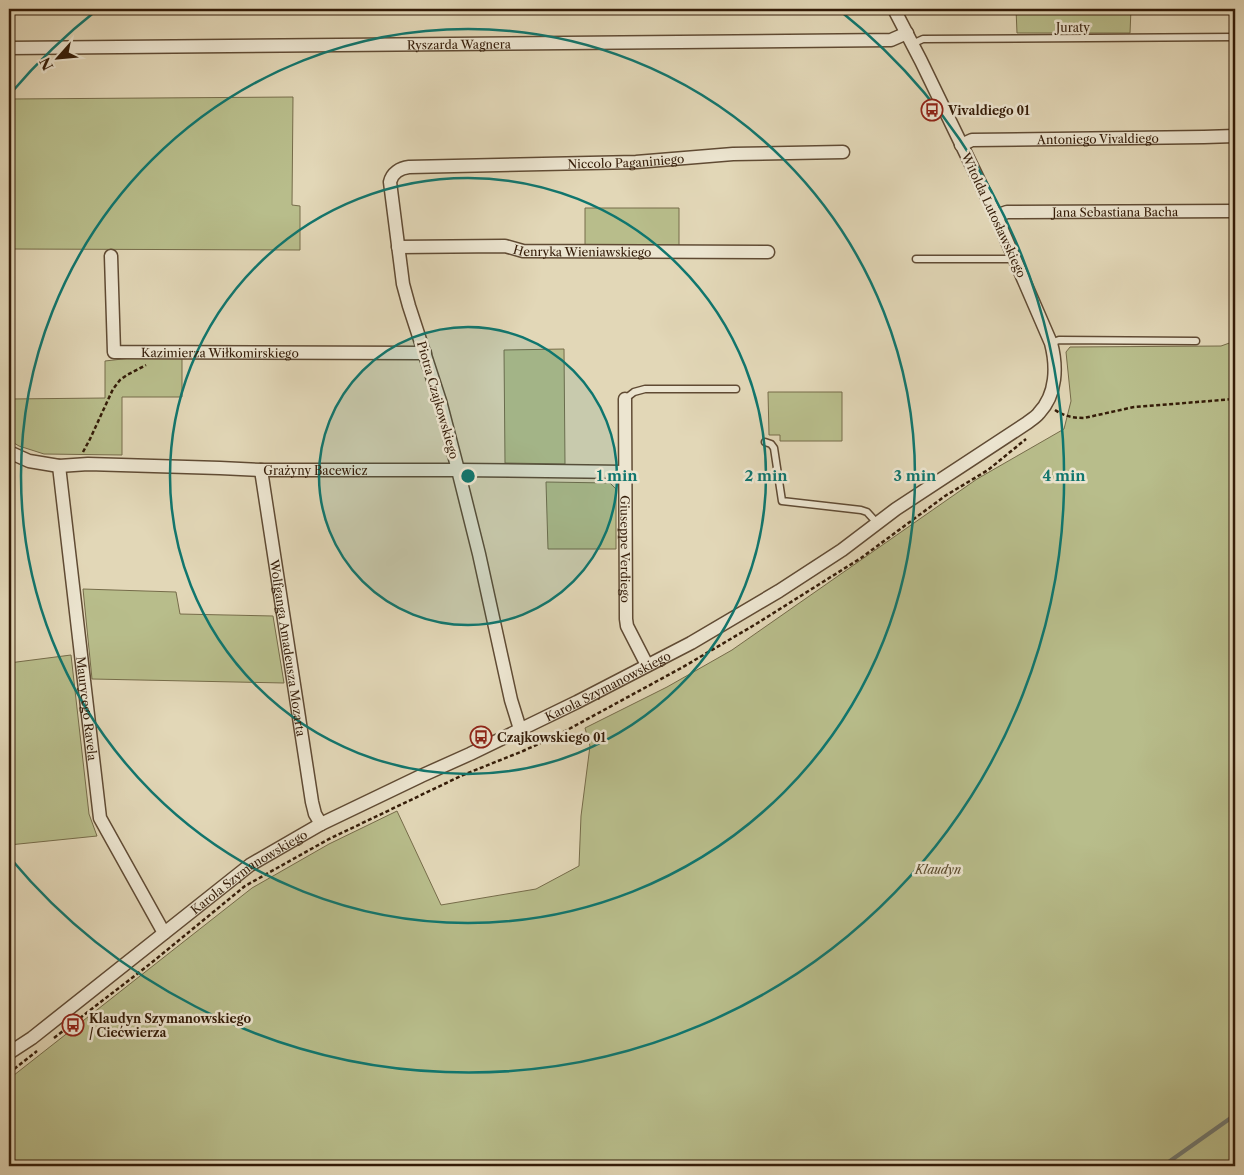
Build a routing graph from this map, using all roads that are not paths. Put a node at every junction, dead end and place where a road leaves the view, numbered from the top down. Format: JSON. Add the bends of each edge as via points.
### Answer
{"nodes":[{"id":1,"x":894,"y":9,"type":"edge"},
{"id":2,"x":1235,"y":37,"type":"edge"},
{"id":3,"x":910,"y":38,"type":"junction"},
{"id":4,"x":9,"y":48,"type":"edge"},
{"id":5,"x":1235,"y":136,"type":"edge"},
{"id":6,"x":961,"y":145,"type":"junction"},
{"id":7,"x":842,"y":152,"type":"dead end"},
{"id":8,"x":409,"y":167,"type":"joint"},
{"id":9,"x":1235,"y":211,"type":"edge"},
{"id":10,"x":996,"y":216,"type":"junction"},
{"id":11,"x":398,"y":247,"type":"junction"},
{"id":12,"x":768,"y":252,"type":"dead end"},
{"id":13,"x":111,"y":256,"type":"dead end"},
{"id":14,"x":1014,"y":256,"type":"junction"},
{"id":15,"x":916,"y":259,"type":"dead end"},
{"id":16,"x":1196,"y":341,"type":"dead end"},
{"id":17,"x":1051,"y":343,"type":"junction"},
{"id":18,"x":425,"y":353,"type":"junction"},
{"id":19,"x":736,"y":389,"type":"dead end"},
{"id":20,"x":625,"y":399,"type":"joint"},
{"id":21,"x":1027,"y":424,"type":"joint"},
{"id":22,"x":765,"y":442,"type":"dead end"},
{"id":23,"x":9,"y":452,"type":"edge"},
{"id":24,"x":59,"y":466,"type":"junction"},
{"id":25,"x":260,"y":470,"type":"junction"},
{"id":26,"x":458,"y":470,"type":"junction"},
{"id":27,"x":625,"y":472,"type":"junction"},
{"id":28,"x":876,"y":523,"type":"junction"},
{"id":29,"x":647,"y":665,"type":"junction"},
{"id":30,"x":520,"y":729,"type":"junction"},
{"id":31,"x":321,"y":824,"type":"junction"},
{"id":32,"x":164,"y":933,"type":"junction"},
{"id":33,"x":9,"y":1053,"type":"edge"}],
"edges":[{"from":1,"to":3,"type":"street","name":"Witolda Lutosławskiego"},
{"from":2,"to":3,"type":"lane","name":"Juraty"},
{"from":3,"to":4,"type":"street","name":"Ryszarda Wagnera"},
{"from":3,"to":6,"type":"street","name":"Witolda Lutosławskiego"},
{"from":5,"to":6,"type":"street","name":"Antoniego Vivaldiego","via":[[972,140]]},
{"from":6,"to":10,"type":"street","name":"Witolda Lutosławskiego"},
{"from":7,"to":8,"type":"street","name":"Niccolo Paganiniego","via":[[733,154],[636,162]]},
{"from":8,"to":11,"type":"street","name":"Piotra Czajkowskiego","via":[[397,171],[390,182]]},
{"from":9,"to":10,"type":"street","name":"Jana Sebastiana Bacha","via":[[1007,212]]},
{"from":10,"to":14,"type":"street","name":"Witolda Lutosławskiego"},
{"from":11,"to":12,"type":"street","name":"Henryka Wieniawskiego"},
{"from":11,"to":18,"type":"street","name":"Piotra Czajkowskiego","via":[[405,291]]},
{"from":13,"to":18,"type":"street","name":"Kazimierza Wiłkomirskiego","via":[[114,352]]},
{"from":14,"to":15,"type":"lane","via":[[1007,259]]},
{"from":14,"to":17,"type":"street","name":"Witolda Lutosławskiego"},
{"from":16,"to":17,"type":"lane","via":[[1059,340]]},
{"from":17,"to":21,"type":"street","name":"Witolda Lutosławskiego","via":[[1054,382],[1040,412]]},
{"from":18,"to":26,"type":"street","name":"Piotra Czajkowskiego"},
{"from":19,"to":20,"type":"lane","via":[[645,389]]},
{"from":20,"to":27,"type":"street","name":"Giuseppe Verdiego"},
{"from":21,"to":28,"type":"street","name":"Karola Szymanowskiego"},
{"from":22,"to":28,"type":"lane","via":[[774,448],[782,501],[861,510]]},
{"from":23,"to":24,"type":"street","name":"Grażyny Bacewicz","via":[[29,461]]},
{"from":24,"to":25,"type":"street","name":"Grażyny Bacewicz","via":[[88,464]]},
{"from":24,"to":32,"type":"street","name":"Maurycego Ravela","via":[[100,818]]},
{"from":25,"to":26,"type":"street","name":"Grażyny Bacewicz"},
{"from":25,"to":31,"type":"street","name":"Wolfganga Amadeusza Mozarta","via":[[312,802]]},
{"from":26,"to":27,"type":"street","name":"Grażyny Bacewicz"},
{"from":26,"to":30,"type":"street","name":"Piotra Czajkowskiego","via":[[510,700]]},
{"from":27,"to":29,"type":"street","name":"Giuseppe Verdiego","via":[[626,619]]},
{"from":28,"to":29,"type":"street","name":"Karola Szymanowskiego","via":[[842,550],[779,590],[691,643]]},
{"from":29,"to":30,"type":"street","name":"Karola Szymanowskiego"},
{"from":30,"to":31,"type":"street","name":"Karola Szymanowskiego"},
{"from":31,"to":32,"type":"street","name":"Karola Szymanowskiego","via":[[250,865]]},
{"from":32,"to":33,"type":"street","name":"Karola Szymanowskiego"}]}
